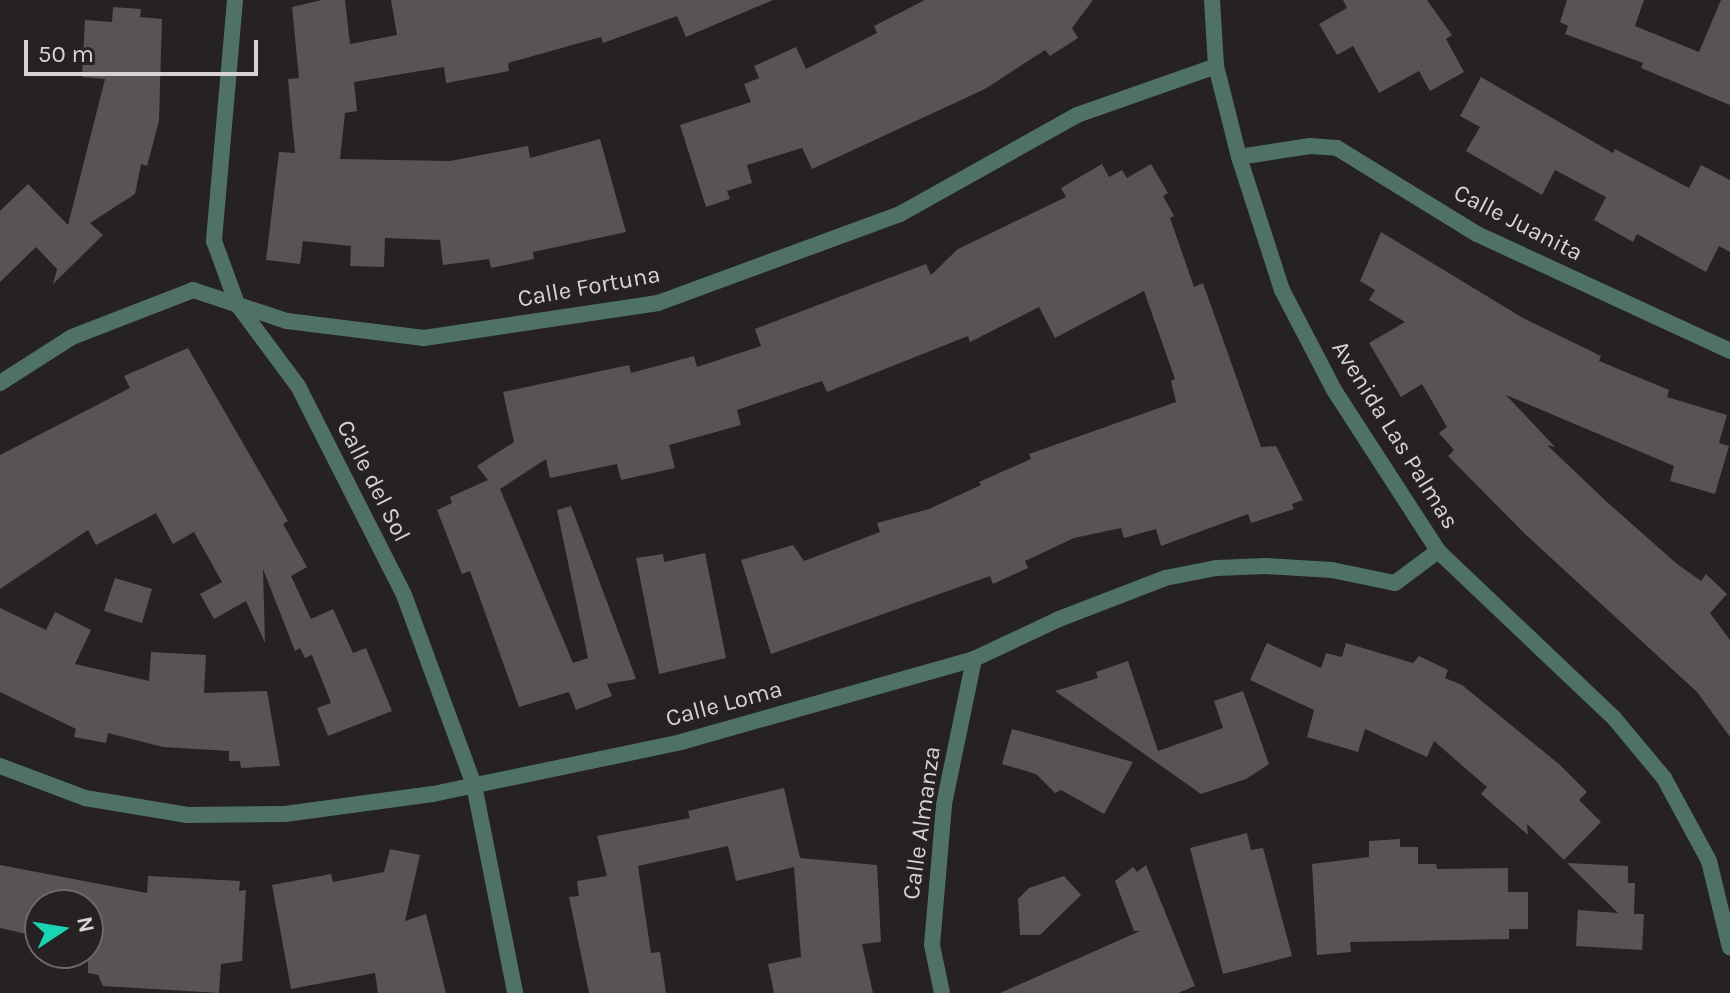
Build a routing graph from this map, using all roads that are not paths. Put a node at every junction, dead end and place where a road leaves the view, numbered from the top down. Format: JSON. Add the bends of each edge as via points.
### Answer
{"nodes":[{"id":1,"x":235,"y":0,"type":"edge"},
{"id":2,"x":1212,"y":0,"type":"edge"},
{"id":3,"x":1216,"y":66,"type":"junction"},
{"id":4,"x":1239,"y":157,"type":"junction"},
{"id":5,"x":237,"y":304,"type":"junction"},
{"id":6,"x":1730,"y":351,"type":"edge"},
{"id":7,"x":0,"y":383,"type":"edge"},
{"id":8,"x":1438,"y":551,"type":"junction"},
{"id":9,"x":974,"y":659,"type":"junction"},
{"id":10,"x":0,"y":766,"type":"edge"},
{"id":11,"x":474,"y":785,"type":"junction"},
{"id":12,"x":1730,"y":948,"type":"edge"},
{"id":13,"x":515,"y":993,"type":"edge"},
{"id":14,"x":942,"y":993,"type":"edge"}],
"edges":[{"from":1,"to":5,"type":"street","name":"Calle del Sol","via":[[214,241]]},
{"from":2,"to":3,"type":"street","name":"Avenida Las Palmas"},
{"from":3,"to":4,"type":"street","name":"Avenida Las Palmas"},
{"from":3,"to":5,"type":"street","name":"Calle Fortuna","via":[[1077,115],[900,214],[658,303],[424,338],[287,321]]},
{"from":4,"to":6,"type":"street","name":"Calle Juanita","via":[[1310,146],[1337,148],[1477,234]]},
{"from":4,"to":8,"type":"street","name":"Avenida Las Palmas","via":[[1282,290],[1334,390]]},
{"from":5,"to":7,"type":"street","name":"Calle Fortuna","via":[[193,290],[72,337]]},
{"from":5,"to":11,"type":"street","name":"Calle del Sol","via":[[298,386],[404,595]]},
{"from":8,"to":9,"type":"street","name":"Calle Loma","via":[[1395,583],[1332,570],[1266,566],[1165,578]]},
{"from":8,"to":12,"type":"street","name":"Avenida Las Palmas","via":[[1614,718],[1664,778],[1709,861]]},
{"from":9,"to":11,"type":"street","name":"Calle Loma","via":[[681,742]]},
{"from":9,"to":14,"type":"street","name":"Calle Almanza","via":[[944,804],[932,945]]},
{"from":10,"to":11,"type":"street","name":"Calle Loma","via":[[85,798],[188,815],[285,814]]},
{"from":11,"to":13,"type":"street","name":"Calle del Sol","via":[[506,925]]}]}
